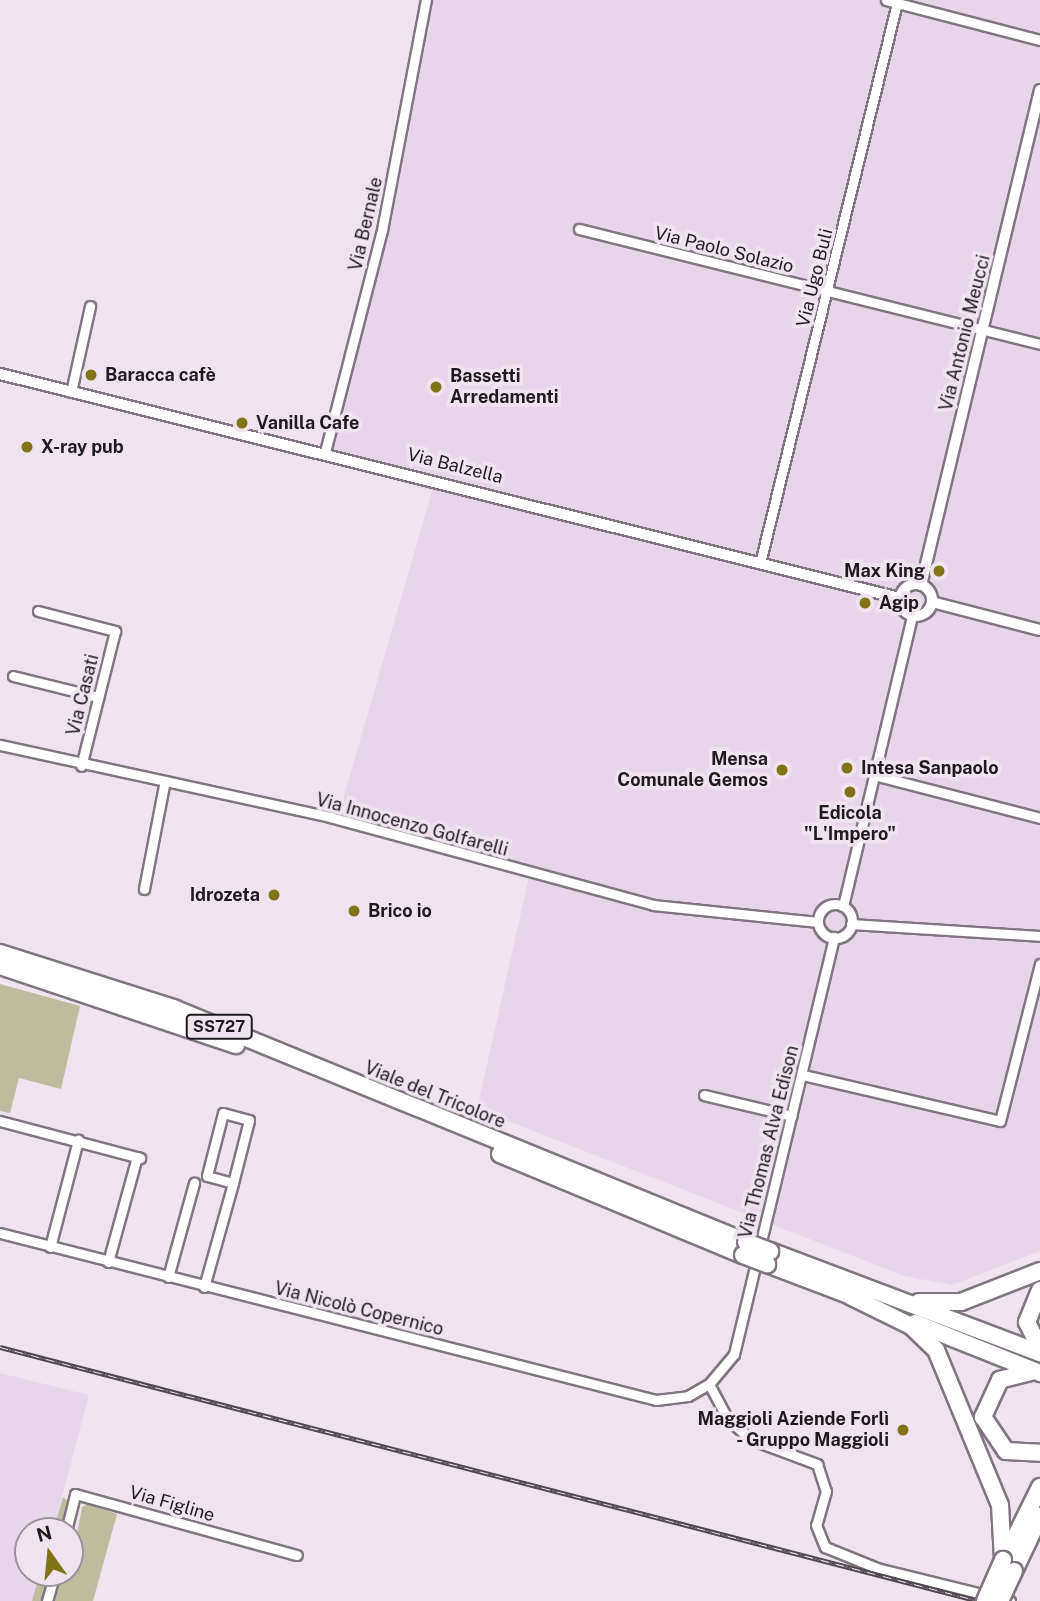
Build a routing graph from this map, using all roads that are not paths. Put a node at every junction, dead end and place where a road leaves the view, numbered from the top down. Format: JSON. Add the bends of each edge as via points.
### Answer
{"nodes":[{"id":1,"x":426,"y":0,"type":"edge"},
{"id":2,"x":886,"y":0,"type":"edge"},
{"id":3,"x":897,"y":2,"type":"junction"},
{"id":4,"x":1040,"y":40,"type":"edge"},
{"id":5,"x":1040,"y":90,"type":"edge"},
{"id":6,"x":579,"y":229,"type":"dead end"},
{"id":7,"x":828,"y":292,"type":"junction"},
{"id":8,"x":90,"y":306,"type":"dead end"},
{"id":9,"x":983,"y":330,"type":"junction"},
{"id":10,"x":1040,"y":344,"type":"edge"},
{"id":11,"x":0,"y":374,"type":"edge"},
{"id":12,"x":71,"y":392,"type":"junction"},
{"id":13,"x":325,"y":453,"type":"junction"},
{"id":14,"x":761,"y":559,"type":"junction"},
{"id":15,"x":921,"y":585,"type":"junction"},
{"id":16,"x":900,"y":598,"type":"junction"},
{"id":17,"x":932,"y":601,"type":"junction"},
{"id":18,"x":38,"y":611,"type":"dead end"},
{"id":19,"x":912,"y":616,"type":"junction"},
{"id":20,"x":1040,"y":630,"type":"edge"},
{"id":21,"x":13,"y":676,"type":"dead end"},
{"id":22,"x":98,"y":697,"type":"junction"},
{"id":23,"x":0,"y":745,"type":"edge"},
{"id":24,"x":81,"y":766,"type":"junction"},
{"id":25,"x":874,"y":775,"type":"junction"},
{"id":26,"x":164,"y":785,"type":"junction"},
{"id":27,"x":1040,"y":817,"type":"edge"},
{"id":28,"x":144,"y":889,"type":"dead end"},
{"id":29,"x":843,"y":906,"type":"junction"},
{"id":30,"x":818,"y":922,"type":"junction"},
{"id":31,"x":851,"y":924,"type":"junction"},
{"id":32,"x":1040,"y":936,"type":"edge"},
{"id":33,"x":834,"y":937,"type":"junction"},
{"id":34,"x":0,"y":953,"type":"edge"},
{"id":35,"x":1040,"y":964,"type":"edge"},
{"id":36,"x":0,"y":966,"type":"edge"},
{"id":37,"x":803,"y":1075,"type":"junction"},
{"id":38,"x":704,"y":1095,"type":"dead end"},
{"id":39,"x":792,"y":1116,"type":"junction"},
{"id":40,"x":431,"y":1120,"type":"junction"},
{"id":41,"x":0,"y":1121,"type":"edge"},
{"id":42,"x":78,"y":1140,"type":"junction"},
{"id":43,"x":194,"y":1183,"type":"dead end"},
{"id":44,"x":233,"y":1183,"type":"junction"},
{"id":45,"x":0,"y":1233,"type":"edge"},
{"id":46,"x":50,"y":1247,"type":"junction"},
{"id":47,"x":108,"y":1262,"type":"junction"},
{"id":48,"x":1040,"y":1271,"type":"edge"},
{"id":49,"x":168,"y":1277,"type":"junction"},
{"id":50,"x":204,"y":1287,"type":"junction"},
{"id":51,"x":851,"y":1289,"type":"junction"},
{"id":52,"x":1040,"y":1290,"type":"edge"},
{"id":53,"x":1040,"y":1351,"type":"edge"},
{"id":54,"x":734,"y":1354,"type":"joint"},
{"id":55,"x":1040,"y":1373,"type":"edge"},
{"id":56,"x":709,"y":1384,"type":"junction"},
{"id":57,"x":979,"y":1432,"type":"junction"},
{"id":58,"x":1040,"y":1453,"type":"edge"},
{"id":59,"x":1040,"y":1487,"type":"edge"},
{"id":60,"x":1040,"y":1516,"type":"edge"},
{"id":61,"x":69,"y":1517,"type":"edge"},
{"id":62,"x":297,"y":1555,"type":"dead end"},
{"id":63,"x":1003,"y":1560,"type":"junction"},
{"id":64,"x":985,"y":1601,"type":"edge"},
{"id":65,"x":1000,"y":1601,"type":"edge"},
{"id":66,"x":1010,"y":1601,"type":"edge"}],
"edges":[{"from":1,"to":13,"type":"street","name":"Via Bernale","via":[[384,217]]},
{"from":2,"to":3,"type":"street"},
{"from":3,"to":4,"type":"street"},
{"from":3,"to":7,"type":"street","name":"Via Ugo Buli"},
{"from":5,"to":9,"type":"street","name":"Via Antonio Meucci"},
{"from":6,"to":7,"type":"street","name":"Via Paolo Solazio"},
{"from":7,"to":9,"type":"street","name":"Via Paolo Solazio"},
{"from":7,"to":14,"type":"street","name":"Via Ugo Buli"},
{"from":8,"to":12,"type":"street"},
{"from":9,"to":10,"type":"street","name":"Via Paolo Solazio"},
{"from":9,"to":15,"type":"street","name":"Via Antonio Meucci"},
{"from":11,"to":12,"type":"street","name":"Via Balzella"},
{"from":12,"to":13,"type":"street","name":"Via Balzella"},
{"from":13,"to":14,"type":"street","name":"Via Balzella"},
{"from":14,"to":16,"type":"street","name":"Via Balzella"},
{"from":15,"to":16,"type":"street","via":[[907,586]]},
{"from":15,"to":17,"type":"street"},
{"from":16,"to":19,"type":"street"},
{"from":17,"to":19,"type":"street","via":[[923,615]]},
{"from":17,"to":20,"type":"street"},
{"from":18,"to":22,"type":"street","name":"Via Casati","via":[[115,631]]},
{"from":19,"to":25,"type":"street"},
{"from":21,"to":22,"type":"street"},
{"from":22,"to":24,"type":"street","name":"Via Casati"},
{"from":23,"to":24,"type":"street","name":"Via Innocenzo Golfarelli"},
{"from":24,"to":26,"type":"street","name":"Via Innocenzo Golfarelli"},
{"from":25,"to":27,"type":"street"},
{"from":25,"to":29,"type":"street"},
{"from":26,"to":28,"type":"street"},
{"from":26,"to":30,"type":"street","name":"Via Innocenzo Golfarelli","via":[[330,817],[653,905]]},
{"from":29,"to":30,"type":"street","via":[[824,908]]},
{"from":29,"to":31,"type":"street"},
{"from":30,"to":33,"type":"street"},
{"from":31,"to":32,"type":"street"},
{"from":31,"to":33,"type":"street"},
{"from":33,"to":37,"type":"street","name":"Via Thomas Alva Edison"},
{"from":34,"to":40,"type":"highway","name":"Viale del Tricolore","number":"SS727","via":[[173,1008]]},
{"from":35,"to":37,"type":"street","via":[[1000,1121]]},
{"from":36,"to":40,"type":"highway","name":"Viale del Tricolore","number":"SS727","via":[[116,1000]]},
{"from":37,"to":39,"type":"street","name":"Via Thomas Alva Edison"},
{"from":38,"to":39,"type":"street"},
{"from":39,"to":54,"type":"street","name":"Via Thomas Alva Edison"},
{"from":40,"to":51,"type":"highway","name":"Viale del Tricolore","number":"SS727","bridge":true},
{"from":41,"to":42,"type":"street"},
{"from":42,"to":46,"type":"street"},
{"from":42,"to":47,"type":"street","via":[[139,1157]]},
{"from":43,"to":49,"type":"street"},
{"from":44,"to":44,"type":"street","via":[[207,1176],[223,1113],[249,1120]]},
{"from":44,"to":50,"type":"street"},
{"from":45,"to":46,"type":"street","name":"Via Nicolò Copernico"},
{"from":46,"to":47,"type":"street","name":"Via Nicolò Copernico"},
{"from":47,"to":49,"type":"street","name":"Via Nicolò Copernico"},
{"from":48,"to":51,"type":"highway","via":[[939,1305]]},
{"from":49,"to":50,"type":"street","name":"Via Nicolò Copernico"},
{"from":50,"to":56,"type":"street","name":"Via Nicolò Copernico","via":[[656,1400],[688,1396]]},
{"from":51,"to":53,"type":"highway"},
{"from":51,"to":55,"type":"highway"},
{"from":51,"to":57,"type":"highway","via":[[929,1341]]},
{"from":52,"to":53,"type":"highway","via":[[1027,1322]]},
{"from":54,"to":56,"type":"street","name":"Via Nicolò Copernico"},
{"from":55,"to":57,"type":"highway","via":[[1000,1380],[985,1403]]},
{"from":56,"to":66,"type":"street","via":[[728,1419],[750,1439],[817,1464],[827,1491],[816,1525],[825,1548],[877,1569]]},
{"from":57,"to":58,"type":"highway","via":[[1006,1451]]},
{"from":57,"to":63,"type":"highway","via":[[1000,1506]]},
{"from":59,"to":63,"type":"highway"},
{"from":60,"to":65,"type":"highway","bridge":true},
{"from":61,"to":62,"type":"street","name":"Via Figline","via":[[75,1494]]},
{"from":63,"to":64,"type":"highway","bridge":true}]}
